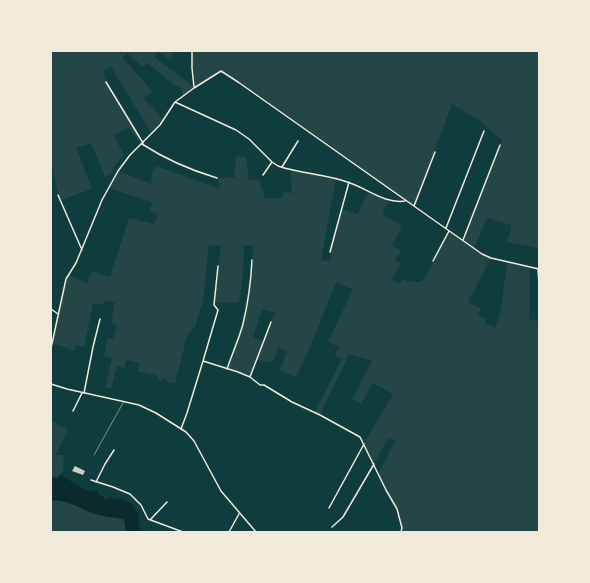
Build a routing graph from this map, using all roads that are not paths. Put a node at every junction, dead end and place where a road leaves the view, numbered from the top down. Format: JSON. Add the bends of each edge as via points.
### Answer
{"nodes":[{"id":1,"x":191,"y":51,"type":"edge"},
{"id":2,"x":106,"y":82,"type":"dead end"},
{"id":3,"x":194,"y":88,"type":"junction"},
{"id":4,"x":175,"y":102,"type":"junction"},
{"id":5,"x":484,"y":131,"type":"dead end"},
{"id":6,"x":298,"y":141,"type":"dead end"},
{"id":7,"x":143,"y":143,"type":"junction"},
{"id":8,"x":500,"y":145,"type":"dead end"},
{"id":9,"x":435,"y":152,"type":"dead end"},
{"id":10,"x":272,"y":162,"type":"junction"},
{"id":11,"x":282,"y":167,"type":"junction"},
{"id":12,"x":263,"y":175,"type":"dead end"},
{"id":13,"x":217,"y":178,"type":"dead end"},
{"id":14,"x":349,"y":182,"type":"junction"},
{"id":15,"x":58,"y":195,"type":"dead end"},
{"id":16,"x":406,"y":201,"type":"junction"},
{"id":17,"x":414,"y":207,"type":"junction"},
{"id":18,"x":446,"y":228,"type":"junction"},
{"id":19,"x":449,"y":231,"type":"junction"},
{"id":20,"x":463,"y":240,"type":"junction"},
{"id":21,"x":82,"y":250,"type":"junction"},
{"id":22,"x":330,"y":252,"type":"dead end"},
{"id":23,"x":252,"y":260,"type":"dead end"},
{"id":24,"x":433,"y":261,"type":"dead end"},
{"id":25,"x":218,"y":266,"type":"dead end"},
{"id":26,"x":538,"y":269,"type":"edge"},
{"id":27,"x":539,"y":284,"type":"edge"},
{"id":28,"x":51,"y":309,"type":"edge"},
{"id":29,"x":58,"y":314,"type":"junction"},
{"id":30,"x":100,"y":319,"type":"dead end"},
{"id":31,"x":271,"y":322,"type":"dead end"},
{"id":32,"x":51,"y":348,"type":"edge"},
{"id":33,"x":204,"y":361,"type":"junction"},
{"id":34,"x":227,"y":368,"type":"junction"},
{"id":35,"x":250,"y":377,"type":"junction"},
{"id":36,"x":51,"y":384,"type":"edge"},
{"id":37,"x":83,"y":393,"type":"junction"},
{"id":38,"x":123,"y":402,"type":"junction"},
{"id":39,"x":73,"y":411,"type":"dead end"},
{"id":40,"x":181,"y":429,"type":"junction"},
{"id":41,"x":364,"y":444,"type":"junction"},
{"id":42,"x":114,"y":450,"type":"dead end"},
{"id":43,"x":94,"y":455,"type":"dead end"},
{"id":44,"x":374,"y":464,"type":"junction"},
{"id":45,"x":91,"y":480,"type":"dead end"},
{"id":46,"x":96,"y":482,"type":"junction"},
{"id":47,"x":167,"y":502,"type":"dead end"},
{"id":48,"x":329,"y":508,"type":"dead end"},
{"id":49,"x":239,"y":514,"type":"junction"},
{"id":50,"x":150,"y":520,"type":"junction"},
{"id":51,"x":332,"y":527,"type":"dead end"},
{"id":52,"x":183,"y":532,"type":"edge"},
{"id":53,"x":229,"y":532,"type":"edge"},
{"id":54,"x":256,"y":532,"type":"edge"},
{"id":55,"x":401,"y":532,"type":"edge"}],
"edges":[{"from":1,"to":3,"type":"street"},
{"from":2,"to":7,"type":"street"},
{"from":3,"to":4,"type":"street"},
{"from":3,"to":16,"type":"street","via":[[221,71]]},
{"from":4,"to":7,"type":"street","via":[[160,126]]},
{"from":4,"to":10,"type":"street","via":[[236,130],[255,144]]},
{"from":5,"to":18,"type":"street"},
{"from":6,"to":11,"type":"street"},
{"from":7,"to":13,"type":"street","via":[[156,153],[188,169]]},
{"from":7,"to":21,"type":"street","via":[[130,155],[108,188]]},
{"from":8,"to":20,"type":"street"},
{"from":9,"to":17,"type":"street"},
{"from":10,"to":11,"type":"street"},
{"from":10,"to":12,"type":"street"},
{"from":11,"to":14,"type":"street"},
{"from":14,"to":16,"type":"street","via":[[389,200]]},
{"from":14,"to":22,"type":"street"},
{"from":15,"to":21,"type":"street"},
{"from":16,"to":17,"type":"street"},
{"from":17,"to":18,"type":"street"},
{"from":18,"to":19,"type":"street"},
{"from":19,"to":20,"type":"street"},
{"from":19,"to":24,"type":"street"},
{"from":20,"to":26,"type":"street","via":[[491,258]]},
{"from":21,"to":29,"type":"street","via":[[66,279]]},
{"from":23,"to":34,"type":"street","via":[[251,284],[245,315]]},
{"from":25,"to":33,"type":"street","via":[[214,305],[218,310]]},
{"from":26,"to":27,"type":"street"},
{"from":28,"to":29,"type":"street"},
{"from":29,"to":32,"type":"street"},
{"from":30,"to":37,"type":"street"},
{"from":31,"to":35,"type":"street"},
{"from":33,"to":34,"type":"street"},
{"from":33,"to":40,"type":"street"},
{"from":34,"to":35,"type":"street"},
{"from":35,"to":41,"type":"street","via":[[260,385],[357,435]]},
{"from":36,"to":37,"type":"street"},
{"from":37,"to":38,"type":"street"},
{"from":37,"to":39,"type":"street"},
{"from":38,"to":40,"type":"street","via":[[148,409]]},
{"from":38,"to":43,"type":"lane"},
{"from":40,"to":49,"type":"street","via":[[194,441],[221,492]]},
{"from":41,"to":44,"type":"street"},
{"from":41,"to":48,"type":"street"},
{"from":42,"to":46,"type":"street"},
{"from":44,"to":51,"type":"street","via":[[343,517]]},
{"from":44,"to":55,"type":"street","via":[[397,509]]},
{"from":45,"to":46,"type":"street"},
{"from":46,"to":50,"type":"street","via":[[130,494]]},
{"from":47,"to":50,"type":"street"},
{"from":49,"to":53,"type":"street"},
{"from":49,"to":54,"type":"street"},
{"from":50,"to":52,"type":"street"}]}
